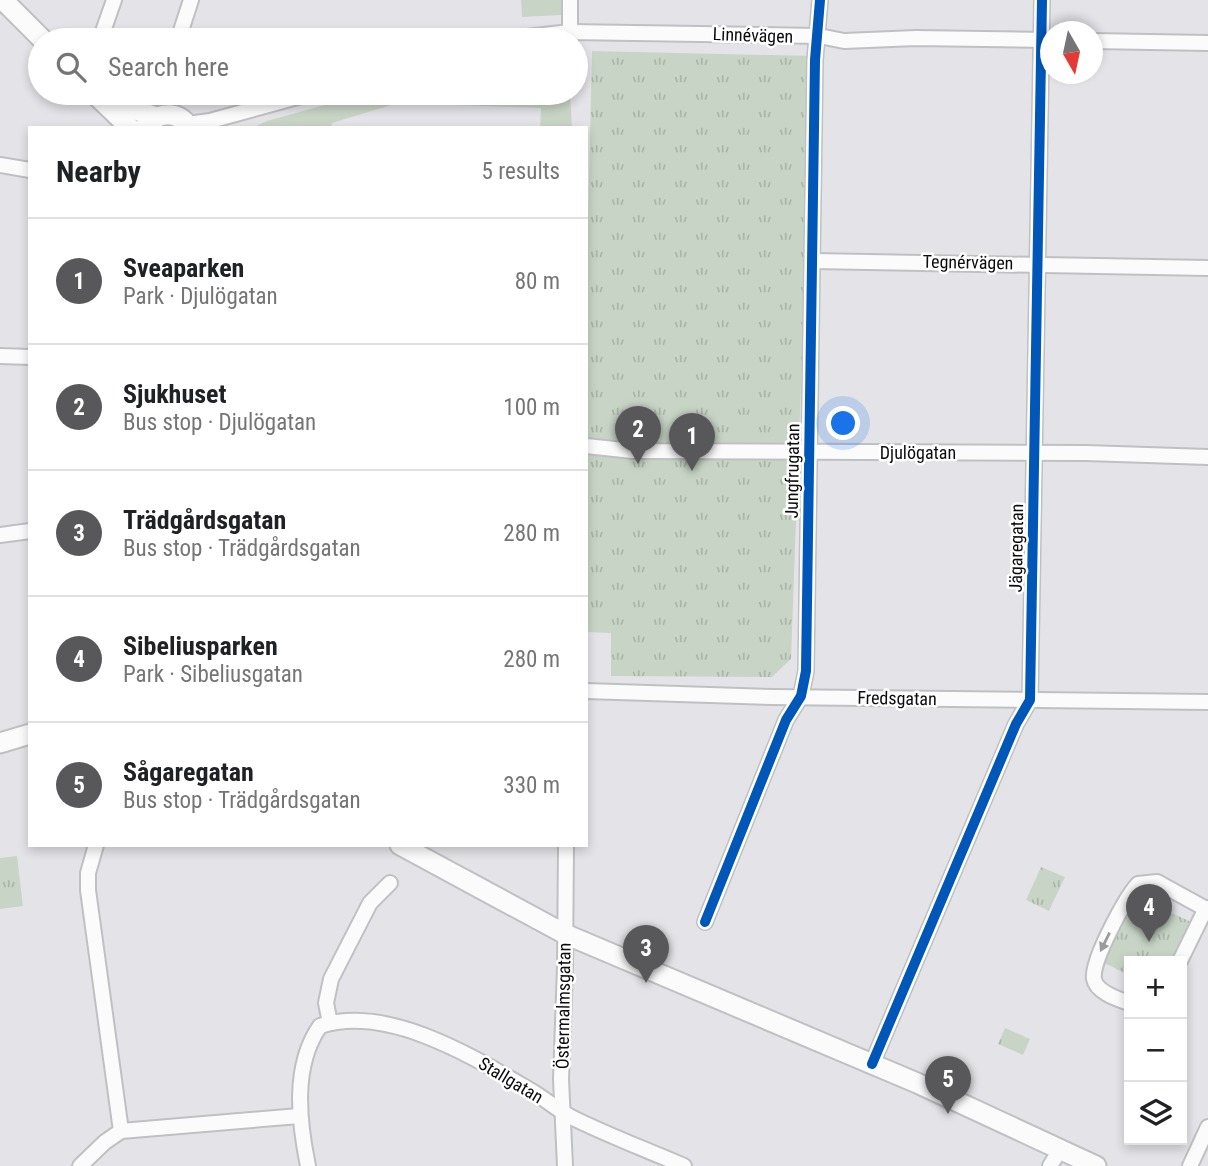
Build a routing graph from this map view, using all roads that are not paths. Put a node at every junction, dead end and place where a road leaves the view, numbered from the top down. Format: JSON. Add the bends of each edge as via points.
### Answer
{"nodes":[{"id":1,"x":3,"y":0,"type":"edge"},
{"id":2,"x":114,"y":0,"type":"edge"},
{"id":3,"x":191,"y":0,"type":"edge"},
{"id":4,"x":570,"y":0,"type":"edge"},
{"id":5,"x":820,"y":0,"type":"edge"},
{"id":6,"x":1042,"y":0,"type":"edge"},
{"id":7,"x":1044,"y":21,"type":"edge"},
{"id":8,"x":31,"y":28,"type":"edge"},
{"id":9,"x":104,"y":28,"type":"edge"},
{"id":10,"x":182,"y":28,"type":"edge"},
{"id":11,"x":570,"y":28,"type":"edge"},
{"id":12,"x":588,"y":32,"type":"edge"},
{"id":13,"x":819,"y":36,"type":"junction"},
{"id":14,"x":1040,"y":39,"type":"edge"},
{"id":15,"x":1103,"y":41,"type":"edge"},
{"id":16,"x":1208,"y":43,"type":"edge"},
{"id":17,"x":1044,"y":84,"type":"edge"},
{"id":18,"x":106,"y":105,"type":"edge"},
{"id":19,"x":117,"y":105,"type":"edge"},
{"id":20,"x":266,"y":105,"type":"joint"},
{"id":21,"x":150,"y":122,"type":"edge"},
{"id":22,"x":128,"y":126,"type":"edge"},
{"id":23,"x":189,"y":126,"type":"edge"},
{"id":24,"x":230,"y":126,"type":"edge"},
{"id":25,"x":0,"y":165,"type":"edge"},
{"id":26,"x":28,"y":170,"type":"edge"},
{"id":27,"x":813,"y":261,"type":"junction"},
{"id":28,"x":1038,"y":264,"type":"junction"},
{"id":29,"x":1208,"y":268,"type":"edge"},
{"id":30,"x":0,"y":356,"type":"edge"},
{"id":31,"x":28,"y":357,"type":"edge"},
{"id":32,"x":588,"y":446,"type":"edge"},
{"id":33,"x":809,"y":452,"type":"junction"},
{"id":34,"x":1035,"y":454,"type":"junction"},
{"id":35,"x":1208,"y":457,"type":"edge"},
{"id":36,"x":28,"y":531,"type":"edge"},
{"id":37,"x":0,"y":535,"type":"edge"},
{"id":38,"x":588,"y":691,"type":"edge"},
{"id":39,"x":800,"y":696,"type":"junction"},
{"id":40,"x":1030,"y":700,"type":"junction"},
{"id":41,"x":1208,"y":702,"type":"edge"},
{"id":42,"x":28,"y":735,"type":"edge"},
{"id":43,"x":0,"y":743,"type":"edge"},
{"id":44,"x":95,"y":847,"type":"edge"},
{"id":45,"x":404,"y":847,"type":"edge"},
{"id":46,"x":566,"y":847,"type":"edge"},
{"id":47,"x":390,"y":883,"type":"dead end"},
{"id":48,"x":1207,"y":909,"type":"edge"},
{"id":49,"x":705,"y":922,"type":"dead end"},
{"id":50,"x":565,"y":934,"type":"junction"},
{"id":51,"x":1183,"y":956,"type":"edge"},
{"id":52,"x":1124,"y":1001,"type":"edge"},
{"id":53,"x":330,"y":1023,"type":"junction"},
{"id":54,"x":872,"y":1064,"type":"junction"},
{"id":55,"x":562,"y":1111,"type":"junction"},
{"id":56,"x":299,"y":1116,"type":"junction"},
{"id":57,"x":1208,"y":1127,"type":"edge"},
{"id":58,"x":121,"y":1131,"type":"junction"},
{"id":59,"x":1061,"y":1149,"type":"junction"},
{"id":60,"x":83,"y":1165,"type":"edge"},
{"id":61,"x":308,"y":1166,"type":"edge"},
{"id":62,"x":565,"y":1166,"type":"edge"},
{"id":63,"x":684,"y":1166,"type":"edge"},
{"id":64,"x":1050,"y":1166,"type":"edge"},
{"id":65,"x":1096,"y":1166,"type":"edge"},
{"id":66,"x":1190,"y":1166,"type":"edge"}],
"edges":[{"from":1,"to":8,"type":"street"},
{"from":2,"to":9,"type":"street"},
{"from":3,"to":10,"type":"street"},
{"from":4,"to":11,"type":"street"},
{"from":5,"to":13,"type":"street","name":"Jungfrugatan"},
{"from":6,"to":7,"type":"street","name":"Jägaregatan"},
{"from":12,"to":13,"type":"street","name":"Linnévägen"},
{"from":13,"to":14,"type":"street","name":"Linnévägen","via":[[844,41]]},
{"from":13,"to":27,"type":"street","name":"Jungfrugatan"},
{"from":15,"to":16,"type":"street"},
{"from":17,"to":28,"type":"street","name":"Jägaregatan"},
{"from":18,"to":22,"type":"street"},
{"from":19,"to":21,"type":"street"},
{"from":20,"to":23,"type":"street"},
{"from":20,"to":24,"type":"street"},
{"from":21,"to":23,"type":"street","via":[[174,115]]},
{"from":25,"to":26,"type":"street"},
{"from":27,"to":28,"type":"street","name":"Tegnérvägen"},
{"from":27,"to":33,"type":"street","name":"Jungfrugatan"},
{"from":28,"to":29,"type":"street","name":"Tegnérvägen"},
{"from":28,"to":34,"type":"street","name":"Jägaregatan"},
{"from":30,"to":31,"type":"street"},
{"from":32,"to":33,"type":"street","name":"Djulögatan","via":[[633,451]]},
{"from":33,"to":34,"type":"street","name":"Djulögatan"},
{"from":33,"to":39,"type":"street","name":"Jungfrugatan","via":[[806,671]]},
{"from":34,"to":35,"type":"street","name":"Djulögatan"},
{"from":34,"to":40,"type":"street","name":"Jägaregatan"},
{"from":36,"to":37,"type":"street"},
{"from":38,"to":39,"type":"street","name":"Fredsgatan"},
{"from":39,"to":40,"type":"street","name":"Fredsgatan"},
{"from":39,"to":49,"type":"street","name":"Jungfrugatan","via":[[786,720]]},
{"from":40,"to":41,"type":"street","name":"Fredsgatan"},
{"from":40,"to":54,"type":"street","name":"Jägaregatan"},
{"from":42,"to":43,"type":"street"},
{"from":44,"to":58,"type":"street","via":[[88,890]]},
{"from":45,"to":50,"type":"street"},
{"from":46,"to":50,"type":"street","name":"Östermalmsgatan"},
{"from":47,"to":53,"type":"street","via":[[369,903],[331,979]]},
{"from":48,"to":51,"type":"street"},
{"from":48,"to":52,"type":"street","one_way":true,"via":[[1157,882],[1138,884],[1128,894],[1096,961],[1094,979],[1098,988]]},
{"from":50,"to":54,"type":"street"},
{"from":50,"to":55,"type":"street","name":"Östermalmsgatan"},
{"from":53,"to":55,"type":"street","name":"Stallgatan","via":[[375,1024],[440,1041]]},
{"from":53,"to":56,"type":"street","via":[[320,1026],[312,1037]]},
{"from":54,"to":59,"type":"street"},
{"from":55,"to":62,"type":"street","name":"Östermalmsgatan"},
{"from":55,"to":63,"type":"street","name":"Stallgatan"},
{"from":56,"to":58,"type":"street"},
{"from":56,"to":61,"type":"street"},
{"from":57,"to":66,"type":"street"},
{"from":58,"to":60,"type":"street"},
{"from":59,"to":64,"type":"street"},
{"from":59,"to":65,"type":"street"}]}
